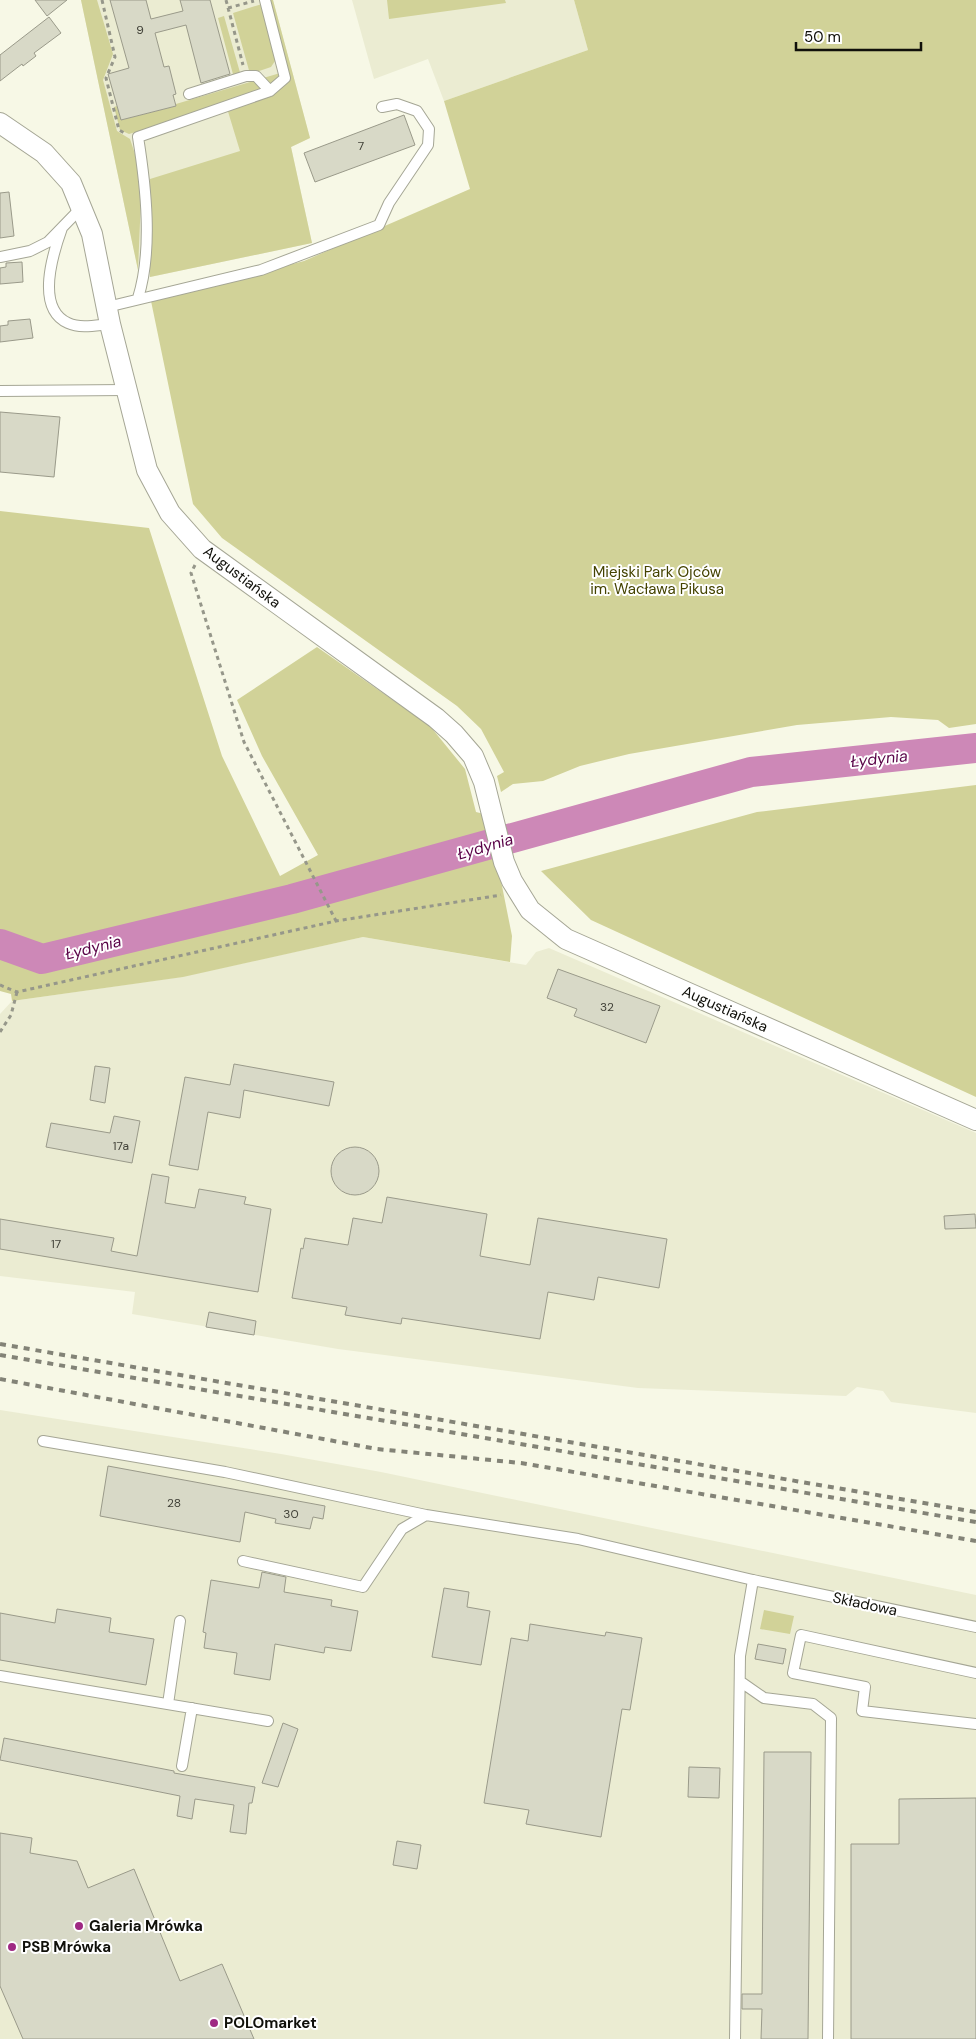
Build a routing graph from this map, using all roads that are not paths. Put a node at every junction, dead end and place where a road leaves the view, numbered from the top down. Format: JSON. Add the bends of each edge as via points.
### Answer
{"nodes":[{"id":1,"x":265,"y":0,"type":"edge"},
{"id":2,"x":270,"y":91,"type":"junction"},
{"id":3,"x":189,"y":94,"type":"dead end"},
{"id":4,"x":382,"y":107,"type":"dead end"},
{"id":5,"x":0,"y":123,"type":"edge"},
{"id":6,"x":82,"y":207,"type":"junction"},
{"id":7,"x":62,"y":228,"type":"junction"},
{"id":8,"x":0,"y":257,"type":"edge"},
{"id":9,"x":138,"y":298,"type":"junction"},
{"id":10,"x":109,"y":315,"type":"junction"},
{"id":11,"x":127,"y":390,"type":"junction"},
{"id":12,"x":0,"y":391,"type":"edge"},
{"id":13,"x":976,"y":1120,"type":"edge"},
{"id":14,"x":43,"y":1441,"type":"dead end"},
{"id":15,"x":426,"y":1515,"type":"junction"},
{"id":16,"x":244,"y":1561,"type":"dead end"},
{"id":17,"x":753,"y":1580,"type":"junction"},
{"id":18,"x":180,"y":1621,"type":"dead end"},
{"id":19,"x":976,"y":1627,"type":"edge"},
{"id":20,"x":976,"y":1673,"type":"edge"},
{"id":21,"x":0,"y":1676,"type":"edge"},
{"id":22,"x":741,"y":1682,"type":"junction"},
{"id":23,"x":168,"y":1704,"type":"junction"},
{"id":24,"x":192,"y":1708,"type":"junction"},
{"id":25,"x":268,"y":1721,"type":"dead end"},
{"id":26,"x":976,"y":1724,"type":"edge"},
{"id":27,"x":182,"y":1766,"type":"dead end"},
{"id":28,"x":735,"y":2039,"type":"edge"},
{"id":29,"x":828,"y":2039,"type":"edge"}],
"edges":[{"from":1,"to":2,"type":"lane","via":[[285,78]]},
{"from":2,"to":3,"type":"lane","via":[[256,76],[246,76]]},
{"from":2,"to":9,"type":"lane","via":[[138,137],[145,179],[146,258]]},
{"from":4,"to":9,"type":"lane","via":[[397,104],[417,111],[429,129],[428,145],[379,225],[260,270]]},
{"from":5,"to":6,"type":"street","name":"Augustiańska","via":[[44,153],[71,183]]},
{"from":6,"to":7,"type":"lane"},
{"from":6,"to":10,"type":"street","name":"Augustiańska","via":[[92,234]]},
{"from":7,"to":8,"type":"lane","via":[[48,242],[30,251]]},
{"from":7,"to":10,"type":"lane","via":[[52,256],[49,278],[52,304],[61,319],[79,326]]},
{"from":9,"to":10,"type":"lane"},
{"from":10,"to":11,"type":"street","name":"Augustiańska"},
{"from":11,"to":12,"type":"lane"},
{"from":11,"to":13,"type":"street","name":"Augustiańska","via":[[147,470],[170,513],[202,549],[428,712],[474,756],[484,782],[504,862],[530,910],[566,939]]},
{"from":14,"to":15,"type":"lane","name":"Składowa","via":[[225,1472]]},
{"from":15,"to":16,"type":"lane","via":[[402,1529],[362,1587]]},
{"from":15,"to":17,"type":"lane","name":"Składowa","via":[[578,1539]]},
{"from":17,"to":19,"type":"lane","name":"Składowa"},
{"from":17,"to":22,"type":"lane","via":[[740,1656]]},
{"from":18,"to":23,"type":"lane"},
{"from":20,"to":26,"type":"lane","via":[[801,1635],[793,1673],[865,1687],[862,1711]]},
{"from":21,"to":23,"type":"lane"},
{"from":22,"to":28,"type":"lane"},
{"from":22,"to":29,"type":"lane","via":[[764,1698],[813,1704],[831,1718]]},
{"from":23,"to":24,"type":"lane"},
{"from":24,"to":25,"type":"lane"},
{"from":24,"to":27,"type":"lane"}]}
